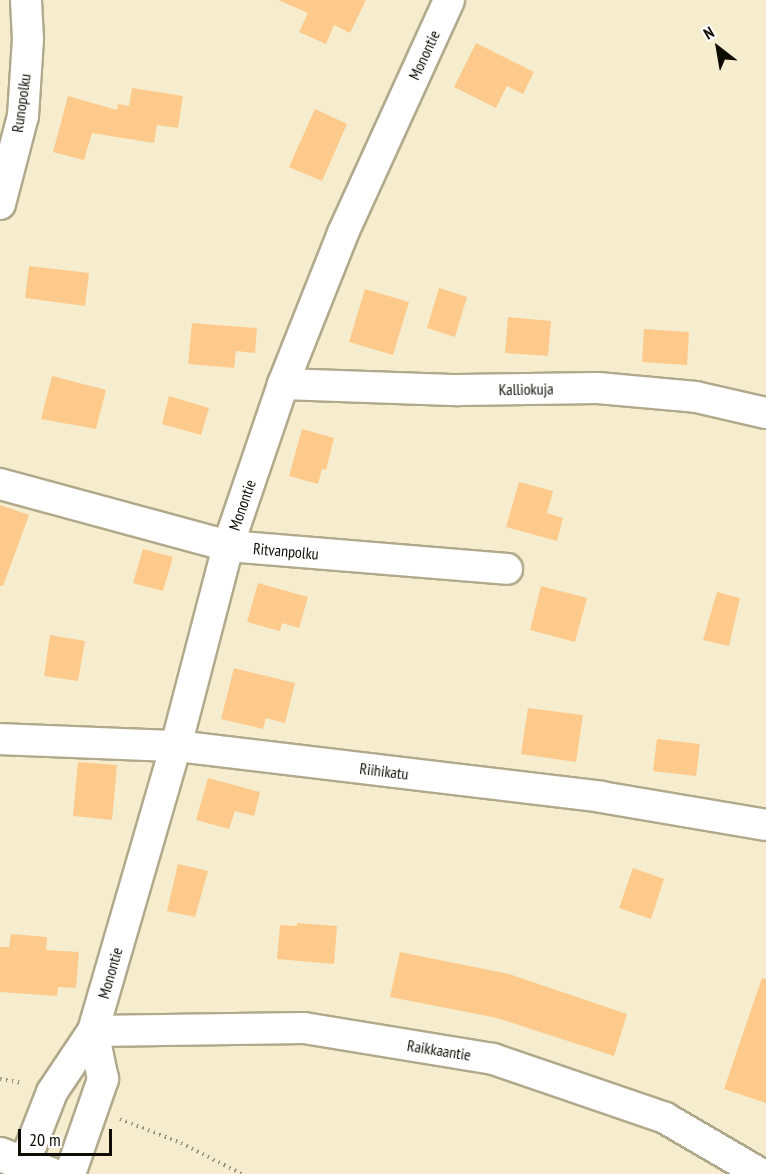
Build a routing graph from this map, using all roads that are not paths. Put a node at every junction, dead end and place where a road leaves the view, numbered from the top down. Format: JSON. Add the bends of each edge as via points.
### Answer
{"nodes":[{"id":1,"x":26,"y":0,"type":"edge"},
{"id":2,"x":449,"y":0,"type":"edge"},
{"id":3,"x":0,"y":204,"type":"edge"},
{"id":4,"x":284,"y":384,"type":"junction"},
{"id":5,"x":766,"y":413,"type":"edge"},
{"id":6,"x":0,"y":483,"type":"edge"},
{"id":7,"x":228,"y":546,"type":"junction"},
{"id":8,"x":507,"y":569,"type":"dead end"},
{"id":9,"x":0,"y":739,"type":"edge"},
{"id":10,"x":176,"y":747,"type":"junction"},
{"id":11,"x":766,"y":825,"type":"edge"},
{"id":12,"x":93,"y":1031,"type":"junction"},
{"id":13,"x":25,"y":1164,"type":"edge"},
{"id":14,"x":70,"y":1174,"type":"edge"},
{"id":15,"x":761,"y":1174,"type":"edge"}],
"edges":[{"from":1,"to":3,"type":"street","name":"Runopolku","via":[[28,39],[23,116]]},
{"from":2,"to":4,"type":"street","name":"Monontie","via":[[343,233]]},
{"from":4,"to":5,"type":"street","name":"Kalliokuja","via":[[459,390],[598,388],[696,397]]},
{"from":4,"to":7,"type":"street","name":"Monontie"},
{"from":6,"to":7,"type":"street","name":"Ritvanpolku"},
{"from":7,"to":8,"type":"street","name":"Ritvanpolku"},
{"from":7,"to":10,"type":"street","name":"Monontie"},
{"from":9,"to":10,"type":"street","name":"Riihikatu"},
{"from":10,"to":11,"type":"street","name":"Riihikatu","via":[[601,797]]},
{"from":10,"to":12,"type":"street","name":"Monontie"},
{"from":12,"to":13,"type":"street","name":"Monontie","via":[[52,1092]]},
{"from":12,"to":14,"type":"street","name":"Monontie","via":[[103,1078]]},
{"from":12,"to":15,"type":"street","name":"Raikkaantie","via":[[304,1028],[493,1059],[665,1118]]}]}
